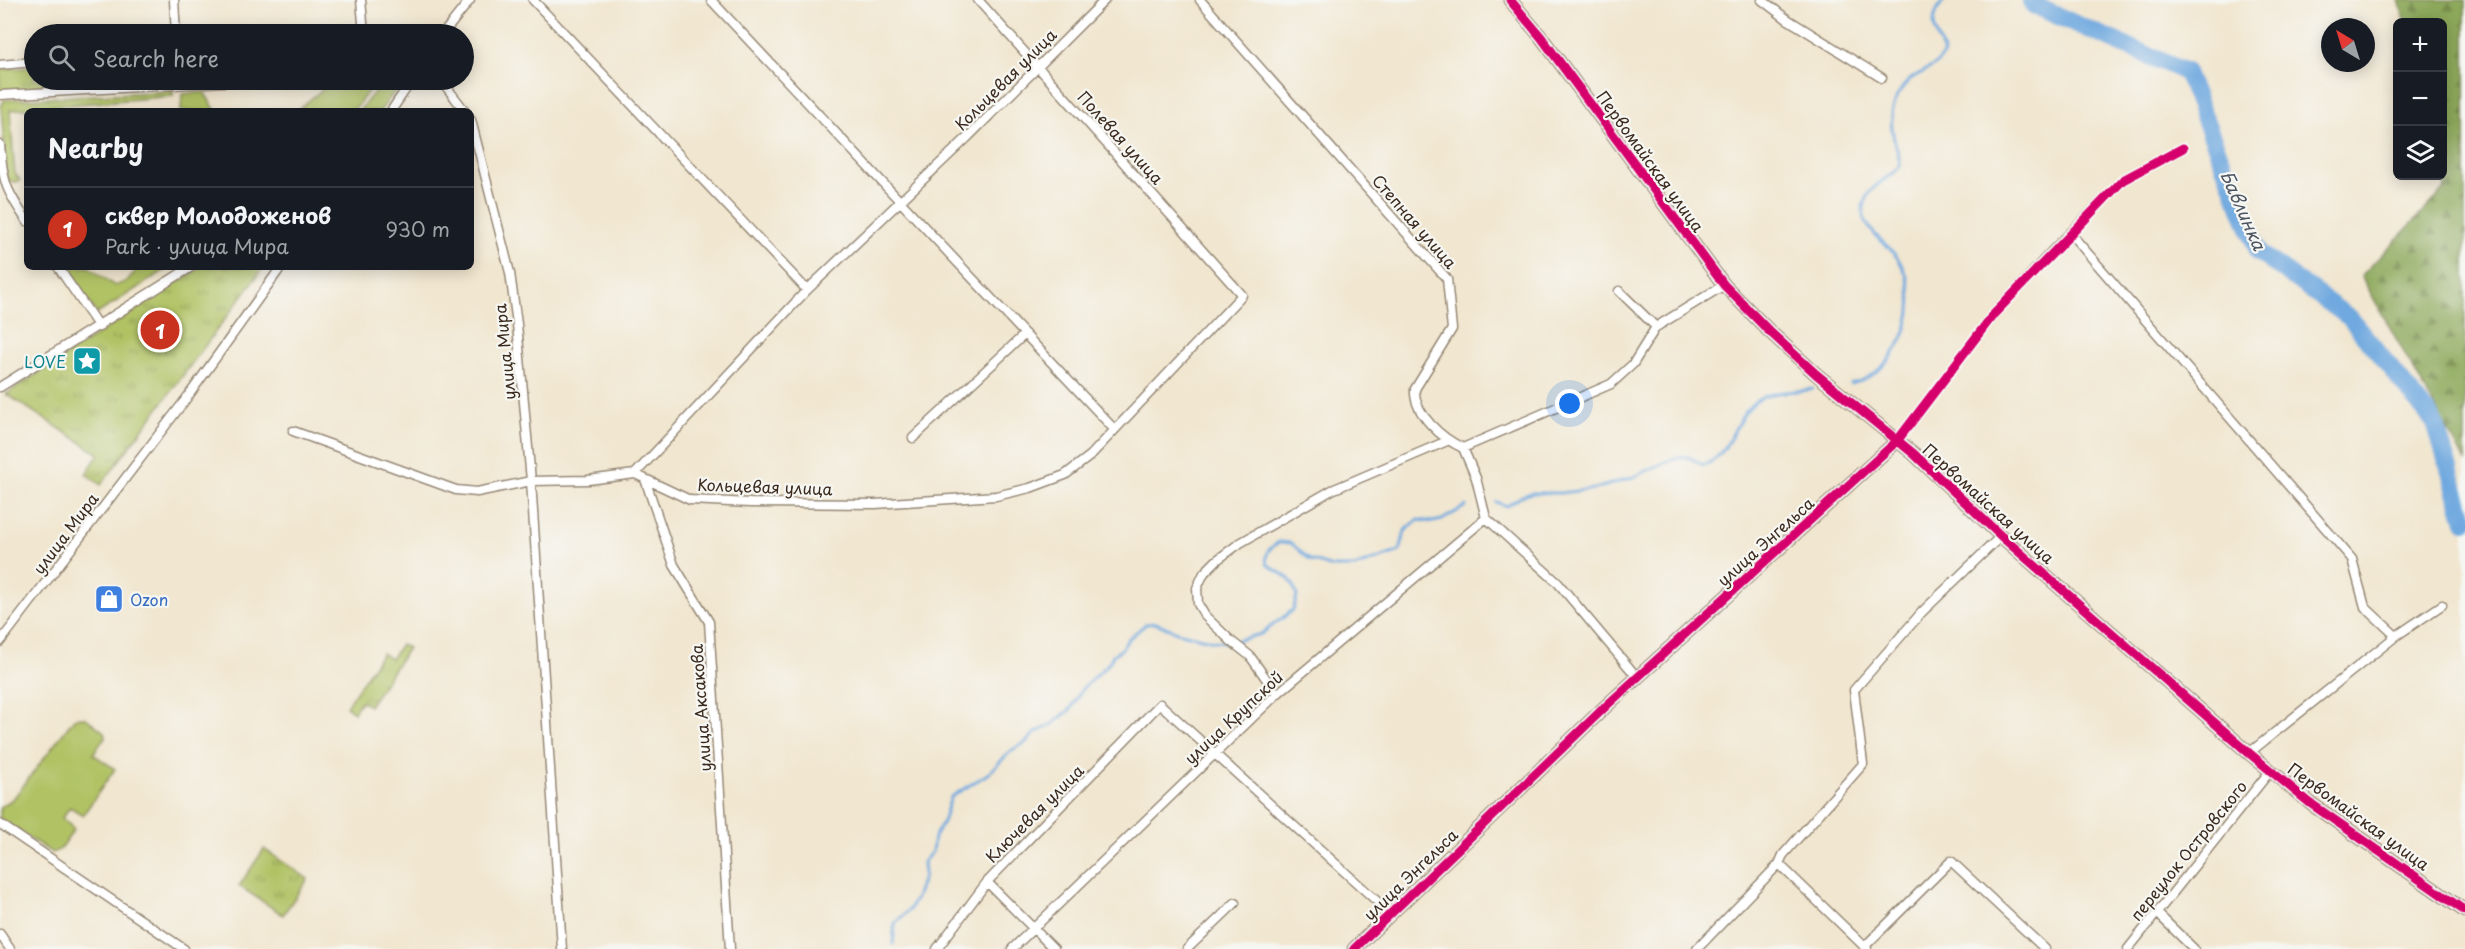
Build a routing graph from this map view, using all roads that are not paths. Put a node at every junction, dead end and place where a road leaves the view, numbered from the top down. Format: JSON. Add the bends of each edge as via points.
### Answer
{"nodes":[{"id":1,"x":174,"y":0,"type":"edge"},
{"id":2,"x":361,"y":0,"type":"edge"},
{"id":3,"x":470,"y":0,"type":"edge"},
{"id":4,"x":533,"y":0,"type":"edge"},
{"id":5,"x":711,"y":0,"type":"edge"},
{"id":6,"x":978,"y":0,"type":"edge"},
{"id":7,"x":1105,"y":0,"type":"edge"},
{"id":8,"x":1200,"y":0,"type":"edge"},
{"id":9,"x":1510,"y":0,"type":"edge"},
{"id":10,"x":1762,"y":0,"type":"edge"},
{"id":11,"x":175,"y":24,"type":"edge"},
{"id":12,"x":363,"y":24,"type":"edge"},
{"id":13,"x":451,"y":24,"type":"edge"},
{"id":14,"x":24,"y":63,"type":"edge"},
{"id":15,"x":0,"y":65,"type":"edge"},
{"id":16,"x":1039,"y":67,"type":"junction"},
{"id":17,"x":1882,"y":78,"type":"dead end"},
{"id":18,"x":86,"y":90,"type":"edge"},
{"id":19,"x":405,"y":90,"type":"edge"},
{"id":20,"x":449,"y":90,"type":"edge"},
{"id":21,"x":0,"y":95,"type":"edge"},
{"id":22,"x":393,"y":108,"type":"edge"},
{"id":23,"x":463,"y":108,"type":"edge"},
{"id":24,"x":474,"y":132,"type":"edge"},
{"id":25,"x":0,"y":145,"type":"edge"},
{"id":26,"x":2184,"y":148,"type":"dead end"},
{"id":27,"x":898,"y":201,"type":"junction"},
{"id":28,"x":24,"y":217,"type":"edge"},
{"id":29,"x":2071,"y":234,"type":"junction"},
{"id":30,"x":60,"y":270,"type":"edge"},
{"id":31,"x":186,"y":270,"type":"edge"},
{"id":32,"x":279,"y":270,"type":"edge"},
{"id":33,"x":1724,"y":285,"type":"junction"},
{"id":34,"x":807,"y":290,"type":"junction"},
{"id":35,"x":1619,"y":291,"type":"dead end"},
{"id":36,"x":1242,"y":295,"type":"joint"},
{"id":37,"x":99,"y":327,"type":"junction"},
{"id":38,"x":1656,"y":327,"type":"junction"},
{"id":39,"x":1025,"y":334,"type":"junction"},
{"id":40,"x":0,"y":387,"type":"edge"},
{"id":41,"x":1114,"y":429,"type":"junction"},
{"id":42,"x":293,"y":430,"type":"dead end"},
{"id":43,"x":913,"y":438,"type":"dead end"},
{"id":44,"x":1447,"y":441,"type":"junction"},
{"id":45,"x":1897,"y":441,"type":"junction"},
{"id":46,"x":1463,"y":448,"type":"junction"},
{"id":47,"x":635,"y":474,"type":"junction"},
{"id":48,"x":645,"y":479,"type":"junction"},
{"id":49,"x":531,"y":481,"type":"junction"},
{"id":50,"x":1486,"y":518,"type":"junction"},
{"id":51,"x":2001,"y":536,"type":"junction"},
{"id":52,"x":2442,"y":605,"type":"dead end"},
{"id":53,"x":2396,"y":636,"type":"junction"},
{"id":54,"x":0,"y":642,"type":"edge"},
{"id":55,"x":1637,"y":677,"type":"junction"},
{"id":56,"x":1277,"y":694,"type":"junction"},
{"id":57,"x":2249,"y":753,"type":"junction"},
{"id":58,"x":1215,"y":754,"type":"junction"},
{"id":59,"x":2271,"y":770,"type":"junction"},
{"id":60,"x":0,"y":824,"type":"edge"},
{"id":61,"x":1779,"y":864,"type":"junction"},
{"id":62,"x":987,"y":882,"type":"junction"},
{"id":63,"x":1235,"y":903,"type":"dead end"},
{"id":64,"x":2465,"y":911,"type":"edge"},
{"id":65,"x":2157,"y":913,"type":"junction"},
{"id":66,"x":1390,"y":914,"type":"junction"},
{"id":67,"x":1033,"y":928,"type":"junction"},
{"id":68,"x":0,"y":934,"type":"edge"},
{"id":69,"x":1865,"y":948,"type":"edge"},
{"id":70,"x":10,"y":949,"type":"edge"},
{"id":71,"x":184,"y":949,"type":"edge"},
{"id":72,"x":562,"y":949,"type":"edge"},
{"id":73,"x":730,"y":949,"type":"edge"},
{"id":74,"x":938,"y":949,"type":"edge"},
{"id":75,"x":1012,"y":949,"type":"edge"},
{"id":76,"x":1054,"y":949,"type":"edge"},
{"id":77,"x":1187,"y":949,"type":"edge"},
{"id":78,"x":1354,"y":949,"type":"edge"},
{"id":79,"x":1696,"y":949,"type":"edge"},
{"id":80,"x":2045,"y":949,"type":"edge"},
{"id":81,"x":2128,"y":949,"type":"edge"},
{"id":82,"x":2194,"y":949,"type":"edge"}],
"edges":[{"from":1,"to":11,"type":"street"},
{"from":2,"to":12,"type":"street"},
{"from":3,"to":13,"type":"street"},
{"from":4,"to":34,"type":"street"},
{"from":5,"to":27,"type":"street"},
{"from":6,"to":16,"type":"street","name":"Полевая улица"},
{"from":7,"to":16,"type":"street","name":"Кольцевая улица"},
{"from":8,"to":44,"type":"street","name":"Степная улица","via":[[1447,279],[1452,329],[1415,389],[1414,399]]},
{"from":9,"to":33,"type":"street","name":"Первомайская улица"},
{"from":10,"to":17,"type":"street"},
{"from":14,"to":15,"type":"street"},
{"from":16,"to":27,"type":"street","name":"Кольцевая улица"},
{"from":16,"to":36,"type":"street","name":"Полевая улица"},
{"from":18,"to":21,"type":"street"},
{"from":19,"to":22,"type":"street"},
{"from":20,"to":23,"type":"street"},
{"from":24,"to":49,"type":"street","name":"улица Мира","via":[[510,273]]},
{"from":25,"to":28,"type":"street","via":[[3,178]]},
{"from":26,"to":29,"type":"street","name":"улица Энгельса","via":[[2123,180]]},
{"from":27,"to":34,"type":"street","name":"Кольцевая улица"},
{"from":27,"to":39,"type":"street"},
{"from":29,"to":45,"type":"street","name":"улица Энгельса","via":[[1993,315]]},
{"from":29,"to":53,"type":"street","via":[[2352,559],[2365,607]]},
{"from":30,"to":37,"type":"street"},
{"from":31,"to":37,"type":"street"},
{"from":32,"to":54,"type":"street","name":"улица Мира","via":[[189,395]]},
{"from":33,"to":38,"type":"street"},
{"from":33,"to":45,"type":"street","name":"Первомайская улица","via":[[1803,363]]},
{"from":34,"to":47,"type":"street","name":"Кольцевая улица"},
{"from":35,"to":38,"type":"street"},
{"from":36,"to":41,"type":"street","name":"Кольцевая улица"},
{"from":37,"to":40,"type":"street"},
{"from":38,"to":46,"type":"street","via":[[1633,364],[1611,384]]},
{"from":39,"to":41,"type":"street"},
{"from":39,"to":43,"type":"street"},
{"from":41,"to":48,"type":"street","name":"Кольцевая улица","via":[[1090,456],[1065,475],[996,496],[875,504],[690,500]]},
{"from":42,"to":49,"type":"street","via":[[456,490],[477,492]]},
{"from":44,"to":46,"type":"street","name":"Степная улица"},
{"from":44,"to":56,"type":"street","via":[[1332,490],[1240,543],[1204,573],[1197,588],[1201,610],[1250,656]]},
{"from":45,"to":51,"type":"street","name":"Первомайская улица"},
{"from":45,"to":55,"type":"street","name":"улица Энгельса"},
{"from":46,"to":50,"type":"street"},
{"from":47,"to":48,"type":"street","name":"Кольцевая улица"},
{"from":47,"to":49,"type":"street"},
{"from":48,"to":73,"type":"street","name":"улица Аксакова","via":[[674,565],[709,622]]},
{"from":49,"to":72,"type":"street"},
{"from":50,"to":55,"type":"street","via":[[1558,583]]},
{"from":50,"to":56,"type":"street","name":"улица Крупской"},
{"from":51,"to":57,"type":"street","name":"Первомайская улица"},
{"from":51,"to":61,"type":"street","via":[[1922,612],[1854,690],[1863,764]]},
{"from":52,"to":53,"type":"street"},
{"from":53,"to":57,"type":"street"},
{"from":55,"to":66,"type":"street","name":"улица Энгельса"},
{"from":56,"to":58,"type":"street","name":"улица Крупской"},
{"from":57,"to":59,"type":"street","name":"Первомайская улица"},
{"from":58,"to":62,"type":"street","name":"Ключевая улица","via":[[1160,704]]},
{"from":58,"to":66,"type":"street"},
{"from":58,"to":67,"type":"street","name":"улица Крупской"},
{"from":59,"to":64,"type":"street","name":"Первомайская улица","via":[[2310,803]]},
{"from":59,"to":65,"type":"street","name":"переулок Островского"},
{"from":60,"to":71,"type":"street"},
{"from":61,"to":69,"type":"street"},
{"from":61,"to":79,"type":"street"},
{"from":62,"to":67,"type":"street"},
{"from":62,"to":74,"type":"street","name":"Ключевая улица"},
{"from":63,"to":77,"type":"street"},
{"from":65,"to":81,"type":"street","name":"переулок Островского"},
{"from":65,"to":82,"type":"street"},
{"from":66,"to":78,"type":"street","name":"улица Энгельса"},
{"from":67,"to":75,"type":"street","name":"улица Крупской"},
{"from":67,"to":76,"type":"street"},
{"from":68,"to":70,"type":"street"},
{"from":69,"to":80,"type":"street","via":[[1951,861]]}]}
